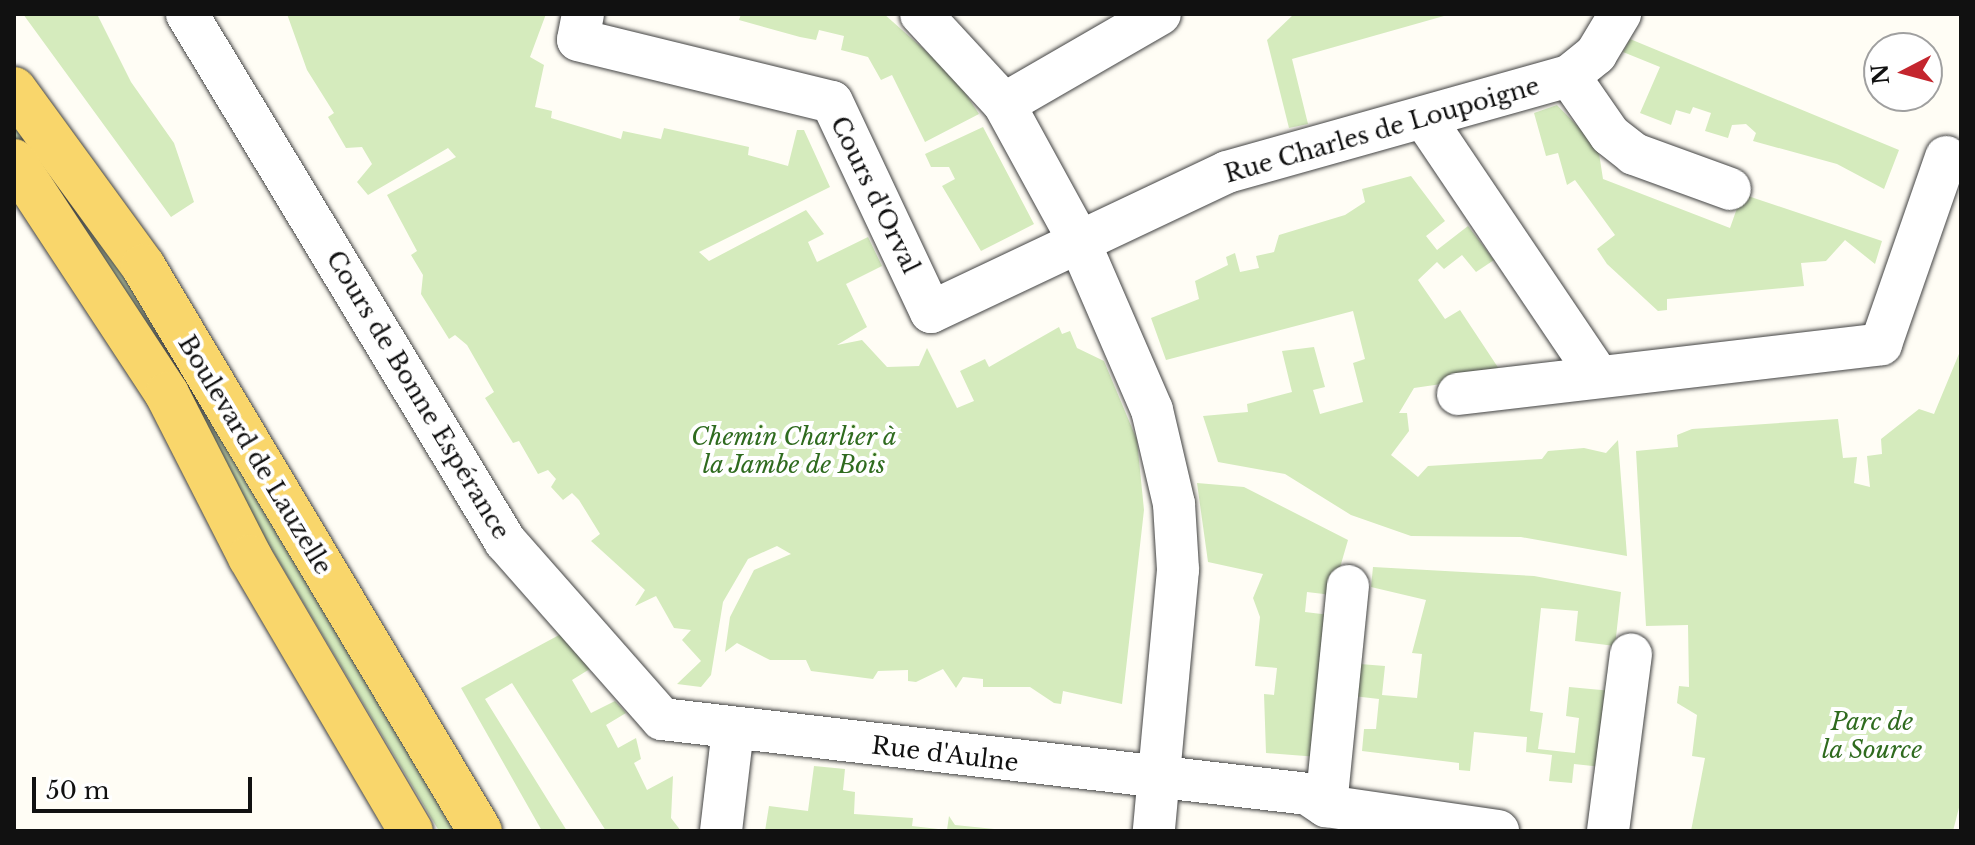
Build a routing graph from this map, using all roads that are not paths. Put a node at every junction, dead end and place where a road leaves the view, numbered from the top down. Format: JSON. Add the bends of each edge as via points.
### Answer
{"nodes":[{"id":1,"x":187,"y":14,"type":"edge"},
{"id":2,"x":583,"y":14,"type":"edge"},
{"id":3,"x":921,"y":14,"type":"edge"},
{"id":4,"x":1160,"y":14,"type":"edge"},
{"id":5,"x":1618,"y":18,"type":"edge"},
{"id":6,"x":1569,"y":76,"type":"junction"},
{"id":7,"x":14,"y":89,"type":"edge"},
{"id":8,"x":1004,"y":104,"type":"junction"},
{"id":9,"x":1424,"y":118,"type":"junction"},
{"id":10,"x":1946,"y":157,"type":"dead end"},
{"id":11,"x":14,"y":161,"type":"edge"},
{"id":12,"x":1730,"y":189,"type":"dead end"},
{"id":13,"x":1078,"y":239,"type":"junction"},
{"id":14,"x":1596,"y":373,"type":"junction"},
{"id":15,"x":1458,"y":394,"type":"dead end"},
{"id":16,"x":1348,"y":586,"type":"dead end"},
{"id":17,"x":1631,"y":654,"type":"dead end"},
{"id":18,"x":733,"y":729,"type":"junction"},
{"id":19,"x":1158,"y":778,"type":"junction"},
{"id":20,"x":1326,"y":806,"type":"junction"},
{"id":21,"x":411,"y":831,"type":"edge"},
{"id":22,"x":480,"y":831,"type":"edge"},
{"id":23,"x":721,"y":831,"type":"edge"},
{"id":24,"x":1154,"y":831,"type":"edge"},
{"id":25,"x":1498,"y":831,"type":"edge"},
{"id":26,"x":1608,"y":831,"type":"edge"}],
"edges":[{"from":1,"to":18,"type":"street","name":"Cours de Bonne Espérance","via":[[505,541],[662,719]]},
{"from":2,"to":13,"type":"street","name":"Cours d'Orval","via":[[578,40],[832,102],[931,312]]},
{"from":3,"to":8,"type":"street"},
{"from":4,"to":8,"type":"street"},
{"from":5,"to":6,"type":"street","name":"Rue Charles de Loupoigne"},
{"from":6,"to":9,"type":"street","name":"Rue Charles de Loupoigne"},
{"from":6,"to":12,"type":"street","via":[[1610,135],[1634,154]]},
{"from":7,"to":22,"type":"main road","name":"Boulevard de Lauzelle","via":[[143,266]]},
{"from":8,"to":13,"type":"street"},
{"from":9,"to":13,"type":"street","name":"Rue Charles de Loupoigne","via":[[1227,172]]},
{"from":9,"to":14,"type":"street"},
{"from":10,"to":14,"type":"street","via":[[1881,344]]},
{"from":11,"to":21,"type":"main road","name":"Boulevard de Lauzelle","via":[[167,394],[264,581]]},
{"from":13,"to":19,"type":"street","via":[[1162,447],[1174,504],[1175,628]]},
{"from":14,"to":15,"type":"street"},
{"from":16,"to":20,"type":"street"},
{"from":17,"to":26,"type":"street"},
{"from":18,"to":19,"type":"street","name":"Rue d'Aulne"},
{"from":18,"to":23,"type":"street"},
{"from":19,"to":20,"type":"street","name":"Rue d'Aulne","via":[[1308,794]]},
{"from":19,"to":24,"type":"street"},
{"from":20,"to":25,"type":"street","name":"Rue d'Aulne"}]}
